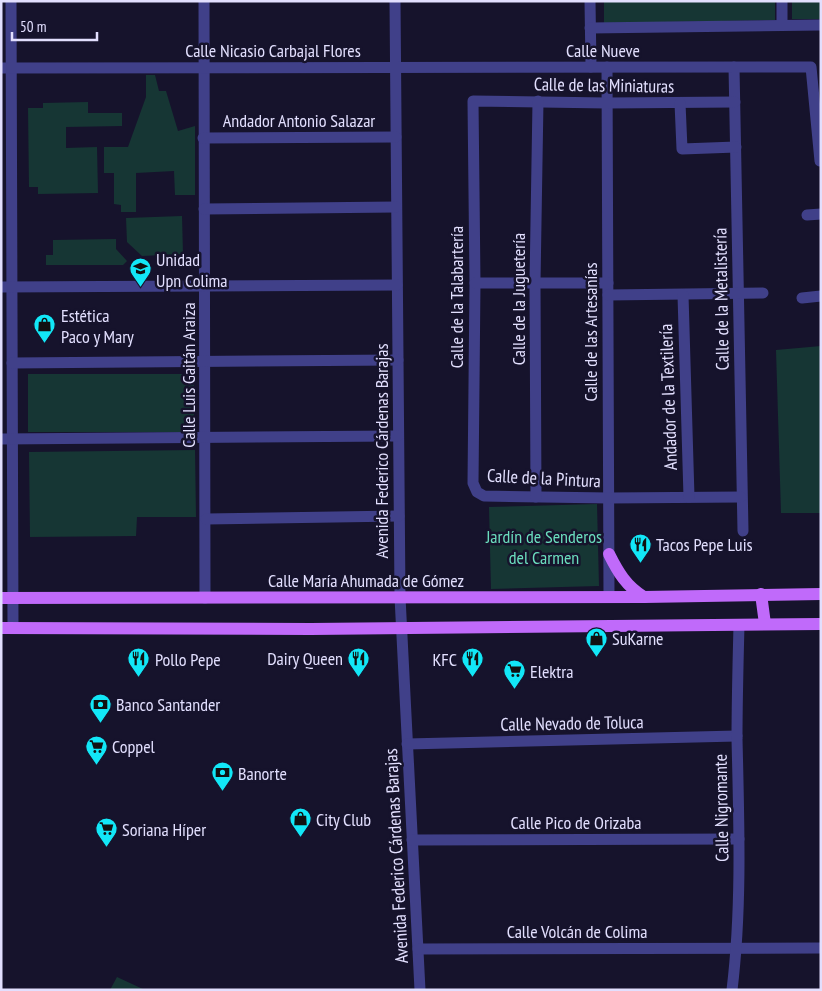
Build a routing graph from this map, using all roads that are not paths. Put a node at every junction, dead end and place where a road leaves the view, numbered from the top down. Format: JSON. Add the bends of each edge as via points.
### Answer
{"nodes":[{"id":1,"x":11,"y":1,"type":"edge"},
{"id":2,"x":204,"y":1,"type":"edge"},
{"id":3,"x":395,"y":1,"type":"edge"},
{"id":4,"x":590,"y":1,"type":"edge"},
{"id":5,"x":782,"y":1,"type":"edge"},
{"id":6,"x":821,"y":25,"type":"edge"},
{"id":7,"x":782,"y":26,"type":"junction"},
{"id":8,"x":590,"y":28,"type":"junction"},
{"id":9,"x":395,"y":67,"type":"junction"},
{"id":10,"x":591,"y":67,"type":"junction"},
{"id":11,"x":607,"y":67,"type":"junction"},
{"id":12,"x":734,"y":67,"type":"junction"},
{"id":13,"x":6,"y":68,"type":"edge"},
{"id":14,"x":204,"y":68,"type":"junction"},
{"id":15,"x":473,"y":101,"type":"joint"},
{"id":16,"x":538,"y":101,"type":"junction"},
{"id":17,"x":735,"y":102,"type":"junction"},
{"id":18,"x":680,"y":103,"type":"junction"},
{"id":19,"x":607,"y":104,"type":"junction"},
{"id":20,"x":818,"y":116,"type":"edge"},
{"id":21,"x":396,"y":137,"type":"junction"},
{"id":22,"x":203,"y":138,"type":"junction"},
{"id":23,"x":736,"y":147,"type":"junction"},
{"id":24,"x":820,"y":162,"type":"edge"},
{"id":25,"x":396,"y":207,"type":"junction"},
{"id":26,"x":204,"y":209,"type":"junction"},
{"id":27,"x":821,"y":214,"type":"edge"},
{"id":28,"x":807,"y":215,"type":"dead end"},
{"id":29,"x":608,"y":282,"type":"junction"},
{"id":30,"x":474,"y":283,"type":"junction"},
{"id":31,"x":535,"y":283,"type":"junction"},
{"id":32,"x":397,"y":285,"type":"junction"},
{"id":33,"x":205,"y":286,"type":"junction"},
{"id":34,"x":6,"y":287,"type":"edge"},
{"id":35,"x":740,"y":293,"type":"junction"},
{"id":36,"x":763,"y":293,"type":"dead end"},
{"id":37,"x":608,"y":295,"type":"junction"},
{"id":38,"x":683,"y":295,"type":"junction"},
{"id":39,"x":821,"y":296,"type":"edge"},
{"id":40,"x":802,"y":298,"type":"dead end"},
{"id":41,"x":398,"y":360,"type":"junction"},
{"id":42,"x":205,"y":362,"type":"junction"},
{"id":43,"x":12,"y":363,"type":"junction"},
{"id":44,"x":398,"y":436,"type":"junction"},
{"id":45,"x":205,"y":438,"type":"junction"},
{"id":46,"x":6,"y":439,"type":"edge"},
{"id":47,"x":477,"y":492,"type":"joint"},
{"id":48,"x":536,"y":497,"type":"junction"},
{"id":49,"x":742,"y":497,"type":"junction"},
{"id":50,"x":609,"y":498,"type":"junction"},
{"id":51,"x":689,"y":498,"type":"junction"},
{"id":52,"x":399,"y":516,"type":"junction"},
{"id":53,"x":206,"y":519,"type":"junction"},
{"id":54,"x":743,"y":531,"type":"dead end"},
{"id":55,"x":609,"y":554,"type":"junction"},
{"id":56,"x":761,"y":594,"type":"junction"},
{"id":57,"x":821,"y":594,"type":"edge"},
{"id":58,"x":609,"y":596,"type":"junction"},
{"id":59,"x":400,"y":597,"type":"junction"},
{"id":60,"x":644,"y":597,"type":"junction"},
{"id":61,"x":7,"y":598,"type":"edge"},
{"id":62,"x":205,"y":598,"type":"junction"},
{"id":63,"x":765,"y":624,"type":"junction"},
{"id":64,"x":821,"y":624,"type":"edge"},
{"id":65,"x":739,"y":625,"type":"junction"},
{"id":66,"x":7,"y":628,"type":"edge"},
{"id":67,"x":401,"y":628,"type":"junction"},
{"id":68,"x":737,"y":736,"type":"junction"},
{"id":69,"x":407,"y":744,"type":"junction"},
{"id":70,"x":739,"y":839,"type":"junction"},
{"id":71,"x":412,"y":840,"type":"junction"},
{"id":72,"x":737,"y":947,"type":"junction"},
{"id":73,"x":821,"y":948,"type":"edge"},
{"id":74,"x":418,"y":950,"type":"junction"},
{"id":75,"x":420,"y":990,"type":"edge"},
{"id":76,"x":732,"y":990,"type":"edge"}],
"edges":[{"from":1,"to":13,"type":"street"},
{"from":2,"to":14,"type":"street","name":"Calle Luis Gaitán Araiza"},
{"from":3,"to":9,"type":"street","name":"Avenida Federico Cárdenas Barajas"},
{"from":4,"to":8,"type":"street"},
{"from":5,"to":7,"type":"street"},
{"from":6,"to":7,"type":"street"},
{"from":7,"to":8,"type":"street"},
{"from":8,"to":10,"type":"street"},
{"from":9,"to":10,"type":"street","name":"Calle Nueve"},
{"from":9,"to":14,"type":"street","name":"Calle Nicasio Carbajal Flores"},
{"from":9,"to":21,"type":"street","name":"Avenida Federico Cárdenas Barajas"},
{"from":10,"to":11,"type":"street","name":"Calle Nueve"},
{"from":11,"to":12,"type":"street","name":"Calle Nueve"},
{"from":11,"to":19,"type":"street","name":"Calle de las Artesanías"},
{"from":12,"to":17,"type":"street","name":"Calle de la Metalistería"},
{"from":12,"to":20,"type":"street","name":"Calle Nueve","via":[[811,67]]},
{"from":13,"to":14,"type":"street","name":"Calle Nicasio Carbajal Flores"},
{"from":13,"to":34,"type":"street"},
{"from":14,"to":22,"type":"street","name":"Calle Luis Gaitán Araiza"},
{"from":15,"to":16,"type":"street","name":"Calle de las Miniaturas"},
{"from":15,"to":30,"type":"street","name":"Calle de la Talabartería"},
{"from":16,"to":19,"type":"street","name":"Calle de las Miniaturas"},
{"from":16,"to":31,"type":"street","name":"Calle de la Juguetería"},
{"from":17,"to":18,"type":"street","name":"Calle de las Miniaturas"},
{"from":17,"to":23,"type":"street","name":"Calle de la Metalistería"},
{"from":18,"to":19,"type":"street","name":"Calle de las Miniaturas"},
{"from":18,"to":23,"type":"street","via":[[682,149]]},
{"from":19,"to":29,"type":"street","name":"Calle de las Artesanías"},
{"from":20,"to":24,"type":"street"},
{"from":21,"to":22,"type":"street","name":"Andador Antonio Salazar"},
{"from":21,"to":25,"type":"street","name":"Avenida Federico Cárdenas Barajas"},
{"from":22,"to":26,"type":"street","name":"Calle Luis Gaitán Araiza"},
{"from":23,"to":35,"type":"street","name":"Calle de la Metalistería"},
{"from":25,"to":26,"type":"street"},
{"from":25,"to":32,"type":"street","name":"Avenida Federico Cárdenas Barajas"},
{"from":26,"to":33,"type":"street","name":"Calle Luis Gaitán Araiza"},
{"from":27,"to":28,"type":"street"},
{"from":29,"to":31,"type":"street"},
{"from":29,"to":37,"type":"street","name":"Calle de las Artesanías"},
{"from":30,"to":31,"type":"street"},
{"from":30,"to":47,"type":"street","name":"Calle de la Talabartería","via":[[473,484]]},
{"from":31,"to":48,"type":"street","name":"Calle de la Juguetería"},
{"from":32,"to":33,"type":"street"},
{"from":32,"to":41,"type":"street","name":"Avenida Federico Cárdenas Barajas"},
{"from":33,"to":34,"type":"street"},
{"from":33,"to":42,"type":"street","name":"Calle Luis Gaitán Araiza"},
{"from":34,"to":43,"type":"street"},
{"from":35,"to":36,"type":"street"},
{"from":35,"to":38,"type":"street"},
{"from":35,"to":49,"type":"street","name":"Calle de la Metalistería"},
{"from":37,"to":38,"type":"street"},
{"from":37,"to":50,"type":"street","name":"Calle de las Artesanías"},
{"from":38,"to":51,"type":"street","name":"Andador de la Textilería"},
{"from":39,"to":40,"type":"street"},
{"from":41,"to":42,"type":"street"},
{"from":41,"to":44,"type":"street","name":"Avenida Federico Cárdenas Barajas"},
{"from":42,"to":43,"type":"street"},
{"from":42,"to":45,"type":"street","name":"Calle Luis Gaitán Araiza"},
{"from":43,"to":46,"type":"street"},
{"from":44,"to":45,"type":"street"},
{"from":44,"to":52,"type":"street","name":"Avenida Federico Cárdenas Barajas"},
{"from":45,"to":46,"type":"street"},
{"from":45,"to":53,"type":"street","name":"Calle Luis Gaitán Araiza"},
{"from":46,"to":61,"type":"street"},
{"from":47,"to":48,"type":"street","name":"Calle de la Pintura","via":[[484,496]]},
{"from":48,"to":50,"type":"street","name":"Calle de la Pintura"},
{"from":49,"to":51,"type":"street","name":"Calle de la Pintura"},
{"from":49,"to":54,"type":"street","name":"Calle de la Metalistería"},
{"from":50,"to":51,"type":"street","name":"Calle de la Pintura"},
{"from":50,"to":55,"type":"street","name":"Calle de las Artesanías"},
{"from":52,"to":53,"type":"street"},
{"from":52,"to":59,"type":"street","name":"Avenida Federico Cárdenas Barajas"},
{"from":53,"to":62,"type":"street","name":"Calle Luis Gaitán Araiza"},
{"from":55,"to":58,"type":"street","name":"Calle de las Artesanías"},
{"from":55,"to":60,"type":"main road","via":[[632,590]]},
{"from":56,"to":57,"type":"main road","name":"Calle María Ahumada de Gómez"},
{"from":56,"to":60,"type":"main road","name":"Calle María Ahumada de Gómez"},
{"from":56,"to":63,"type":"main road"},
{"from":58,"to":59,"type":"main road","name":"Calle María Ahumada de Gómez"},
{"from":58,"to":60,"type":"main road","name":"Calle María Ahumada de Gómez"},
{"from":59,"to":62,"type":"main road","name":"Calle María Ahumada de Gómez"},
{"from":59,"to":67,"type":"street","name":"Avenida Federico Cárdenas Barajas"},
{"from":61,"to":62,"type":"main road","name":"Calle María Ahumada de Gómez"},
{"from":61,"to":66,"type":"street"},
{"from":63,"to":64,"type":"main road"},
{"from":63,"to":65,"type":"main road"},
{"from":65,"to":67,"type":"main road"},
{"from":65,"to":68,"type":"street","name":"Calle Nigromante"},
{"from":66,"to":67,"type":"main road"},
{"from":67,"to":69,"type":"street","name":"Avenida Federico Cárdenas Barajas"},
{"from":68,"to":69,"type":"street","name":"Calle Nevado de Toluca"},
{"from":68,"to":70,"type":"street","name":"Calle Nigromante"},
{"from":69,"to":71,"type":"street","name":"Avenida Federico Cárdenas Barajas"},
{"from":70,"to":71,"type":"street","name":"Calle Pico de Orizaba"},
{"from":70,"to":72,"type":"street","name":"Calle Nigromante"},
{"from":71,"to":74,"type":"street","name":"Avenida Federico Cárdenas Barajas"},
{"from":72,"to":73,"type":"street","name":"Calle Volcán de Colima"},
{"from":72,"to":74,"type":"street","name":"Calle Volcán de Colima"},
{"from":72,"to":76,"type":"street","name":"Calle Nigromante"},
{"from":74,"to":75,"type":"street","name":"Avenida Federico Cárdenas Barajas"}]}
